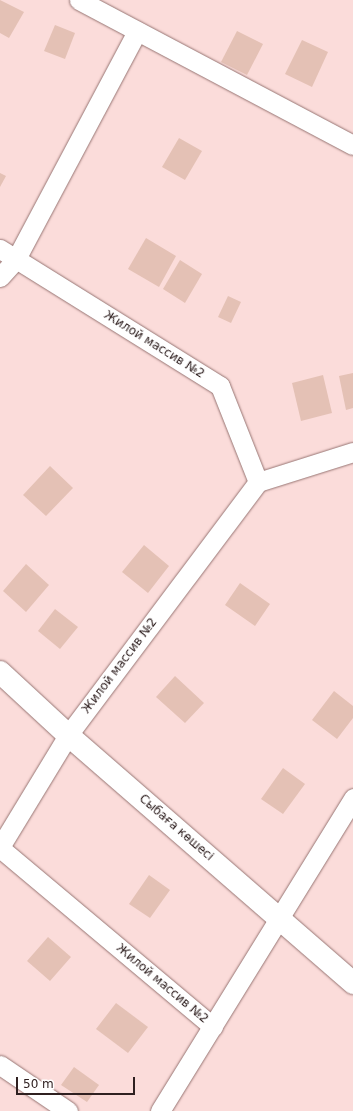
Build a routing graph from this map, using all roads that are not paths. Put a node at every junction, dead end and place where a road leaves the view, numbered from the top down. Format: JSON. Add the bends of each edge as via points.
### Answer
{"nodes":[{"id":1,"x":79,"y":0,"type":"edge"},
{"id":2,"x":137,"y":31,"type":"junction"},
{"id":3,"x":353,"y":145,"type":"edge"},
{"id":4,"x":0,"y":249,"type":"edge"},
{"id":5,"x":16,"y":259,"type":"junction"},
{"id":6,"x":0,"y":278,"type":"edge"},
{"id":7,"x":353,"y":452,"type":"edge"},
{"id":8,"x":258,"y":482,"type":"junction"},
{"id":9,"x":0,"y":672,"type":"edge"},
{"id":10,"x":68,"y":735,"type":"junction"},
{"id":11,"x":353,"y":798,"type":"edge"},
{"id":12,"x":0,"y":848,"type":"edge"},
{"id":13,"x":280,"y":918,"type":"junction"},
{"id":14,"x":353,"y":983,"type":"edge"},
{"id":15,"x":213,"y":1027,"type":"junction"},
{"id":16,"x":0,"y":1064,"type":"edge"},
{"id":17,"x":68,"y":1111,"type":"edge"},
{"id":18,"x":160,"y":1111,"type":"edge"}],
"edges":[{"from":1,"to":2,"type":"street"},
{"from":2,"to":3,"type":"street"},
{"from":2,"to":5,"type":"street"},
{"from":4,"to":5,"type":"street","name":"Жилой массив №2"},
{"from":5,"to":6,"type":"street"},
{"from":5,"to":8,"type":"street","name":"Жилой массив №2","via":[[220,386]]},
{"from":7,"to":8,"type":"street"},
{"from":8,"to":10,"type":"street","name":"Жилой массив №2"},
{"from":9,"to":10,"type":"street","name":"Сыбаға көшесі"},
{"from":10,"to":12,"type":"street","name":"Жилой массив №2"},
{"from":10,"to":13,"type":"street","name":"Сыбаға көшесі"},
{"from":11,"to":13,"type":"street","name":"Жилой массив №2"},
{"from":12,"to":15,"type":"street","name":"Жилой массив №2"},
{"from":13,"to":14,"type":"street","name":"Сыбаға көшесі"},
{"from":13,"to":15,"type":"street","name":"Жилой массив №2"},
{"from":15,"to":18,"type":"street","name":"Жилой массив №2"},
{"from":16,"to":17,"type":"street"}]}
